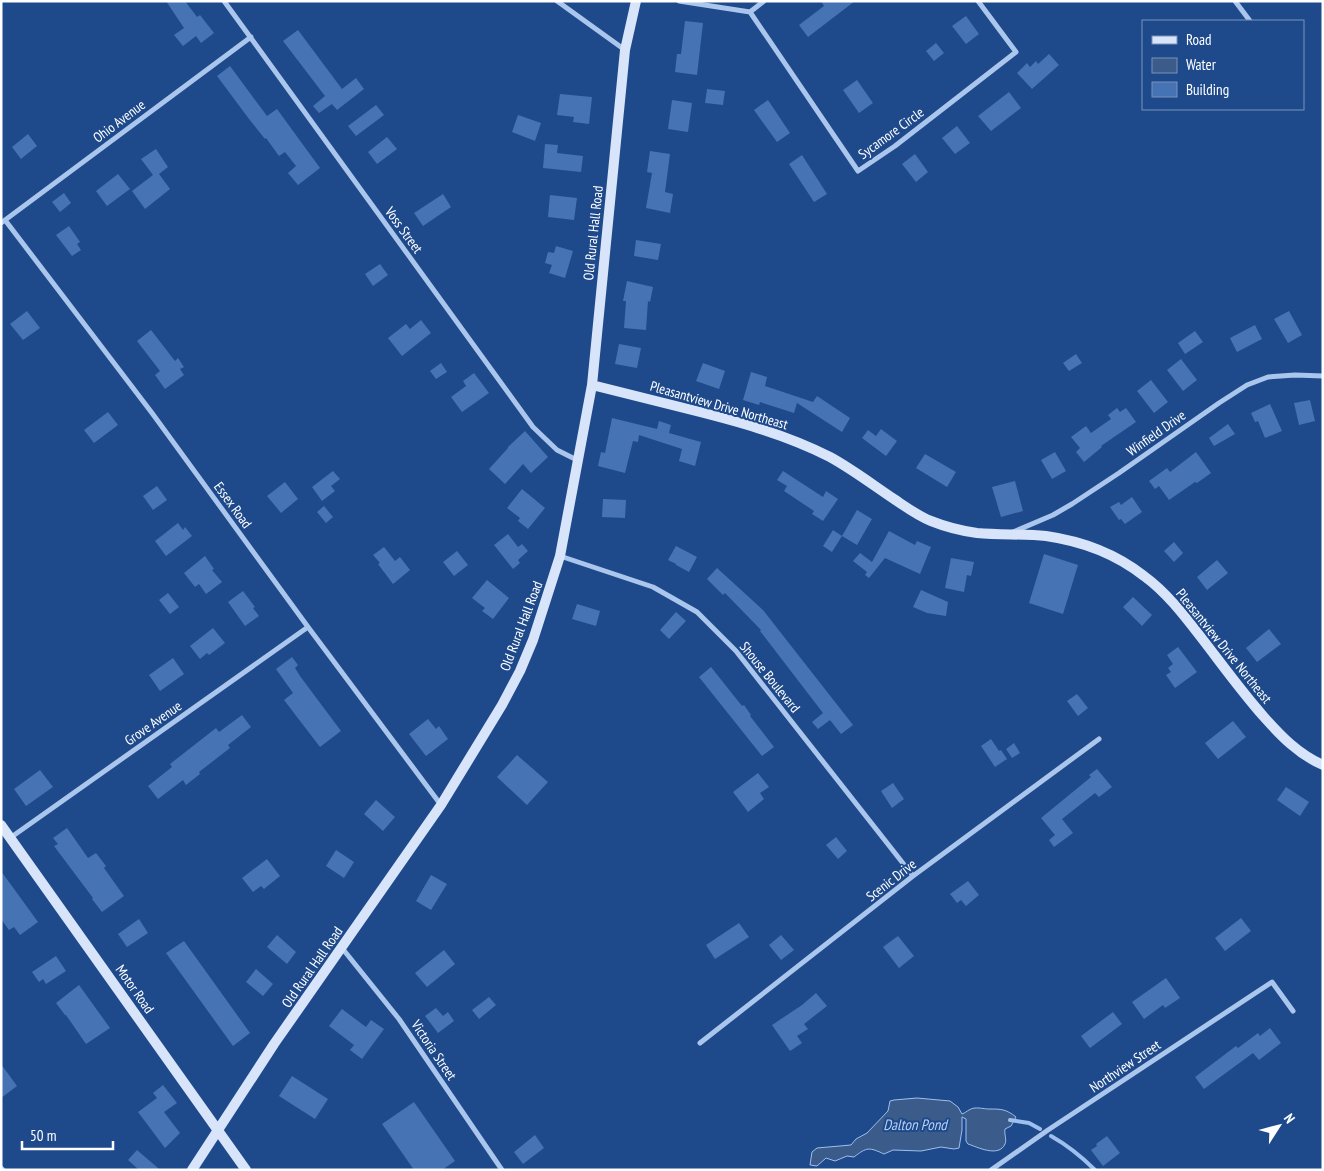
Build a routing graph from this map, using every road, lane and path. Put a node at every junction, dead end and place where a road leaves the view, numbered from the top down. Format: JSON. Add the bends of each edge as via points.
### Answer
{"nodes":[{"id":1,"x":224,"y":1,"type":"edge"},
{"id":2,"x":557,"y":1,"type":"edge"},
{"id":3,"x":636,"y":1,"type":"edge"},
{"id":4,"x":679,"y":1,"type":"edge"},
{"id":5,"x":764,"y":1,"type":"edge"},
{"id":6,"x":978,"y":1,"type":"edge"},
{"id":7,"x":1235,"y":1,"type":"edge"},
{"id":8,"x":750,"y":12,"type":"junction"},
{"id":9,"x":1249,"y":20,"type":"edge"},
{"id":10,"x":250,"y":37,"type":"junction"},
{"id":11,"x":625,"y":50,"type":"junction"},
{"id":12,"x":3,"y":222,"type":"edge"},
{"id":13,"x":1323,"y":376,"type":"edge"},
{"id":14,"x":592,"y":385,"type":"junction"},
{"id":15,"x":578,"y":460,"type":"junction"},
{"id":16,"x":1008,"y":534,"type":"junction"},
{"id":17,"x":560,"y":556,"type":"junction"},
{"id":18,"x":308,"y":627,"type":"junction"},
{"id":19,"x":1099,"y":739,"type":"dead end"},
{"id":20,"x":1323,"y":766,"type":"edge"},
{"id":21,"x":441,"y":805,"type":"junction"},
{"id":22,"x":1,"y":825,"type":"edge"},
{"id":23,"x":10,"y":838,"type":"junction"},
{"id":24,"x":913,"y":876,"type":"junction"},
{"id":25,"x":342,"y":948,"type":"junction"},
{"id":26,"x":1293,"y":1012,"type":"dead end"},
{"id":27,"x":700,"y":1043,"type":"dead end"},
{"id":28,"x":218,"y":1130,"type":"junction"},
{"id":29,"x":192,"y":1170,"type":"edge"},
{"id":30,"x":246,"y":1170,"type":"edge"},
{"id":31,"x":502,"y":1170,"type":"edge"},
{"id":32,"x":991,"y":1170,"type":"edge"}],
"edges":[{"from":1,"to":10,"type":"street","name":"Voss Street"},
{"from":2,"to":11,"type":"street"},
{"from":3,"to":11,"type":"main road","name":"Old Rural Hall Road"},
{"from":4,"to":8,"type":"street"},
{"from":5,"to":8,"type":"street"},
{"from":6,"to":8,"type":"street","name":"Sycamore Circle","via":[[1016,52],[858,171]]},
{"from":7,"to":9,"type":"street"},
{"from":10,"to":12,"type":"street","name":"Ohio Avenue"},
{"from":10,"to":15,"type":"street","name":"Voss Street","via":[[533,427],[557,450]]},
{"from":11,"to":14,"type":"main road","name":"Old Rural Hall Road"},
{"from":12,"to":18,"type":"street","name":"Essex Road","via":[[152,413]]},
{"from":13,"to":16,"type":"street","name":"Winfield Drive","via":[[1268,377],[1247,385],[1072,504]]},
{"from":14,"to":15,"type":"main road","name":"Old Rural Hall Road"},
{"from":14,"to":16,"type":"main road","name":"Pleasantview Drive Northeast","via":[[721,417],[800,443],[859,475],[929,520],[977,533]]},
{"from":15,"to":17,"type":"main road","name":"Old Rural Hall Road"},
{"from":16,"to":20,"type":"main road","name":"Pleasantview Drive Northeast","via":[[1047,536],[1101,550],[1144,576],[1183,615],[1282,737]]},
{"from":17,"to":21,"type":"main road","name":"Old Rural Hall Road","via":[[520,670]]},
{"from":17,"to":24,"type":"street","name":"Shouse Boulevard","via":[[653,587],[697,612],[736,651]]},
{"from":18,"to":21,"type":"street","name":"Essex Road"},
{"from":18,"to":23,"type":"street","name":"Grove Avenue"},
{"from":19,"to":24,"type":"street","name":"Scenic Drive"},
{"from":21,"to":25,"type":"main road","name":"Old Rural Hall Road"},
{"from":22,"to":23,"type":"main road","name":"Motor Road"},
{"from":23,"to":28,"type":"main road","name":"Motor Road"},
{"from":24,"to":27,"type":"street","name":"Scenic Drive"},
{"from":25,"to":28,"type":"main road","name":"Old Rural Hall Road"},
{"from":25,"to":31,"type":"street","name":"Victoria Street","via":[[399,1019]]},
{"from":26,"to":32,"type":"street","name":"Northview Street","via":[[1272,982]]},
{"from":28,"to":29,"type":"main road","name":"Old Rural Hall Road"},
{"from":28,"to":30,"type":"main road","name":"Motor Road"}]}
